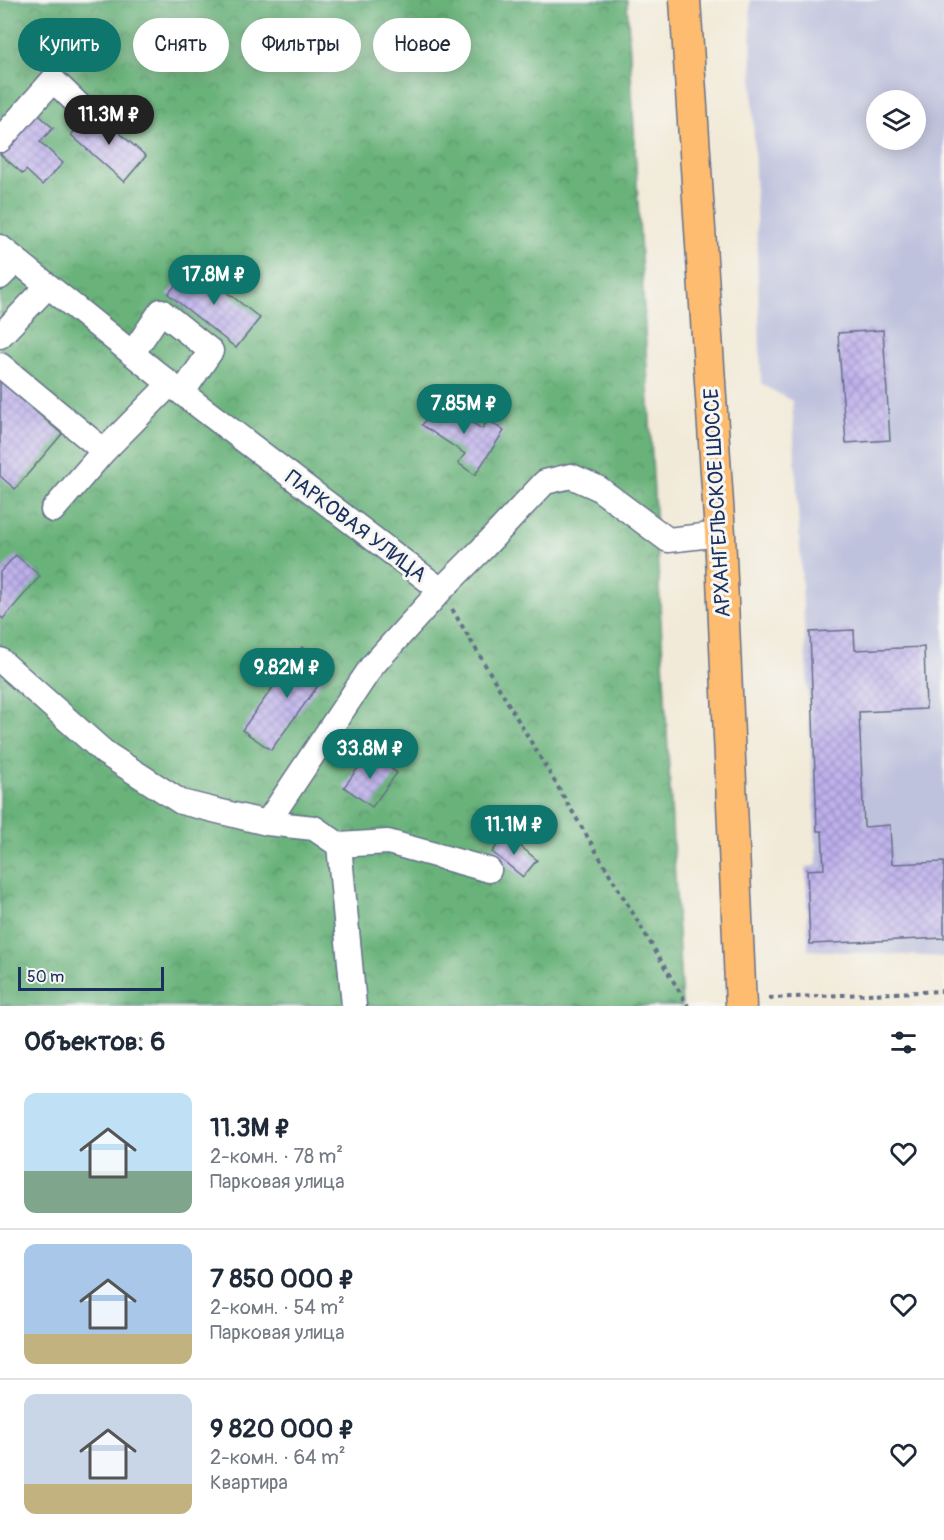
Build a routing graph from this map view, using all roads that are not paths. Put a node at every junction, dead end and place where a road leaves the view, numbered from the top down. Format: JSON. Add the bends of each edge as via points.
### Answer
{"nodes":[{"id":1,"x":685,"y":0,"type":"edge"},
{"id":2,"x":85,"y":111,"type":"dead end"},
{"id":3,"x":0,"y":140,"type":"edge"},
{"id":4,"x":5,"y":262,"type":"edge"},
{"id":5,"x":48,"y":286,"type":"junction"},
{"id":6,"x":0,"y":336,"type":"edge"},
{"id":7,"x":132,"y":354,"type":"junction"},
{"id":8,"x":0,"y":365,"type":"edge"},
{"id":9,"x":176,"y":388,"type":"junction"},
{"id":10,"x":104,"y":451,"type":"junction"},
{"id":11,"x":53,"y":510,"type":"dead end"},
{"id":12,"x":720,"y":534,"type":"junction"},
{"id":13,"x":441,"y":590,"type":"junction"},
{"id":14,"x":0,"y":660,"type":"edge"},
{"id":15,"x":267,"y":823,"type":"junction"},
{"id":16,"x":339,"y":845,"type":"junction"},
{"id":17,"x":489,"y":870,"type":"dead end"},
{"id":18,"x":755,"y":1002,"type":"edge"},
{"id":19,"x":354,"y":1006,"type":"edge"}],
"edges":[{"from":1,"to":12,"type":"main road","name":"АРХАНГЕЛЬСКОЕ ШОССЕ"},
{"from":2,"to":3,"type":"street","via":[[53,80]]},
{"from":4,"to":5,"type":"street","name":"ПАРКОВАЯ УЛИЦА"},
{"from":5,"to":6,"type":"street"},
{"from":5,"to":7,"type":"street","name":"ПАРКОВАЯ УЛИЦА"},
{"from":7,"to":9,"type":"street","name":"ПАРКОВАЯ УЛИЦА"},
{"from":7,"to":9,"type":"street","via":[[161,310],[211,351]]},
{"from":8,"to":10,"type":"street"},
{"from":9,"to":10,"type":"street"},
{"from":9,"to":13,"type":"street","name":"ПАРКОВАЯ УЛИЦА"},
{"from":10,"to":11,"type":"street"},
{"from":12,"to":13,"type":"street","name":"ПАРКОВАЯ УЛИЦА","via":[[668,540],[598,488],[571,476],[545,482]]},
{"from":12,"to":18,"type":"main road","name":"АРХАНГЕЛЬСКОЕ ШОССЕ"},
{"from":13,"to":15,"type":"street","via":[[372,666]]},
{"from":14,"to":15,"type":"street","via":[[105,753],[181,802]]},
{"from":15,"to":16,"type":"street","via":[[314,828]]},
{"from":16,"to":17,"type":"street","via":[[388,842]]},
{"from":16,"to":19,"type":"street"}]}
